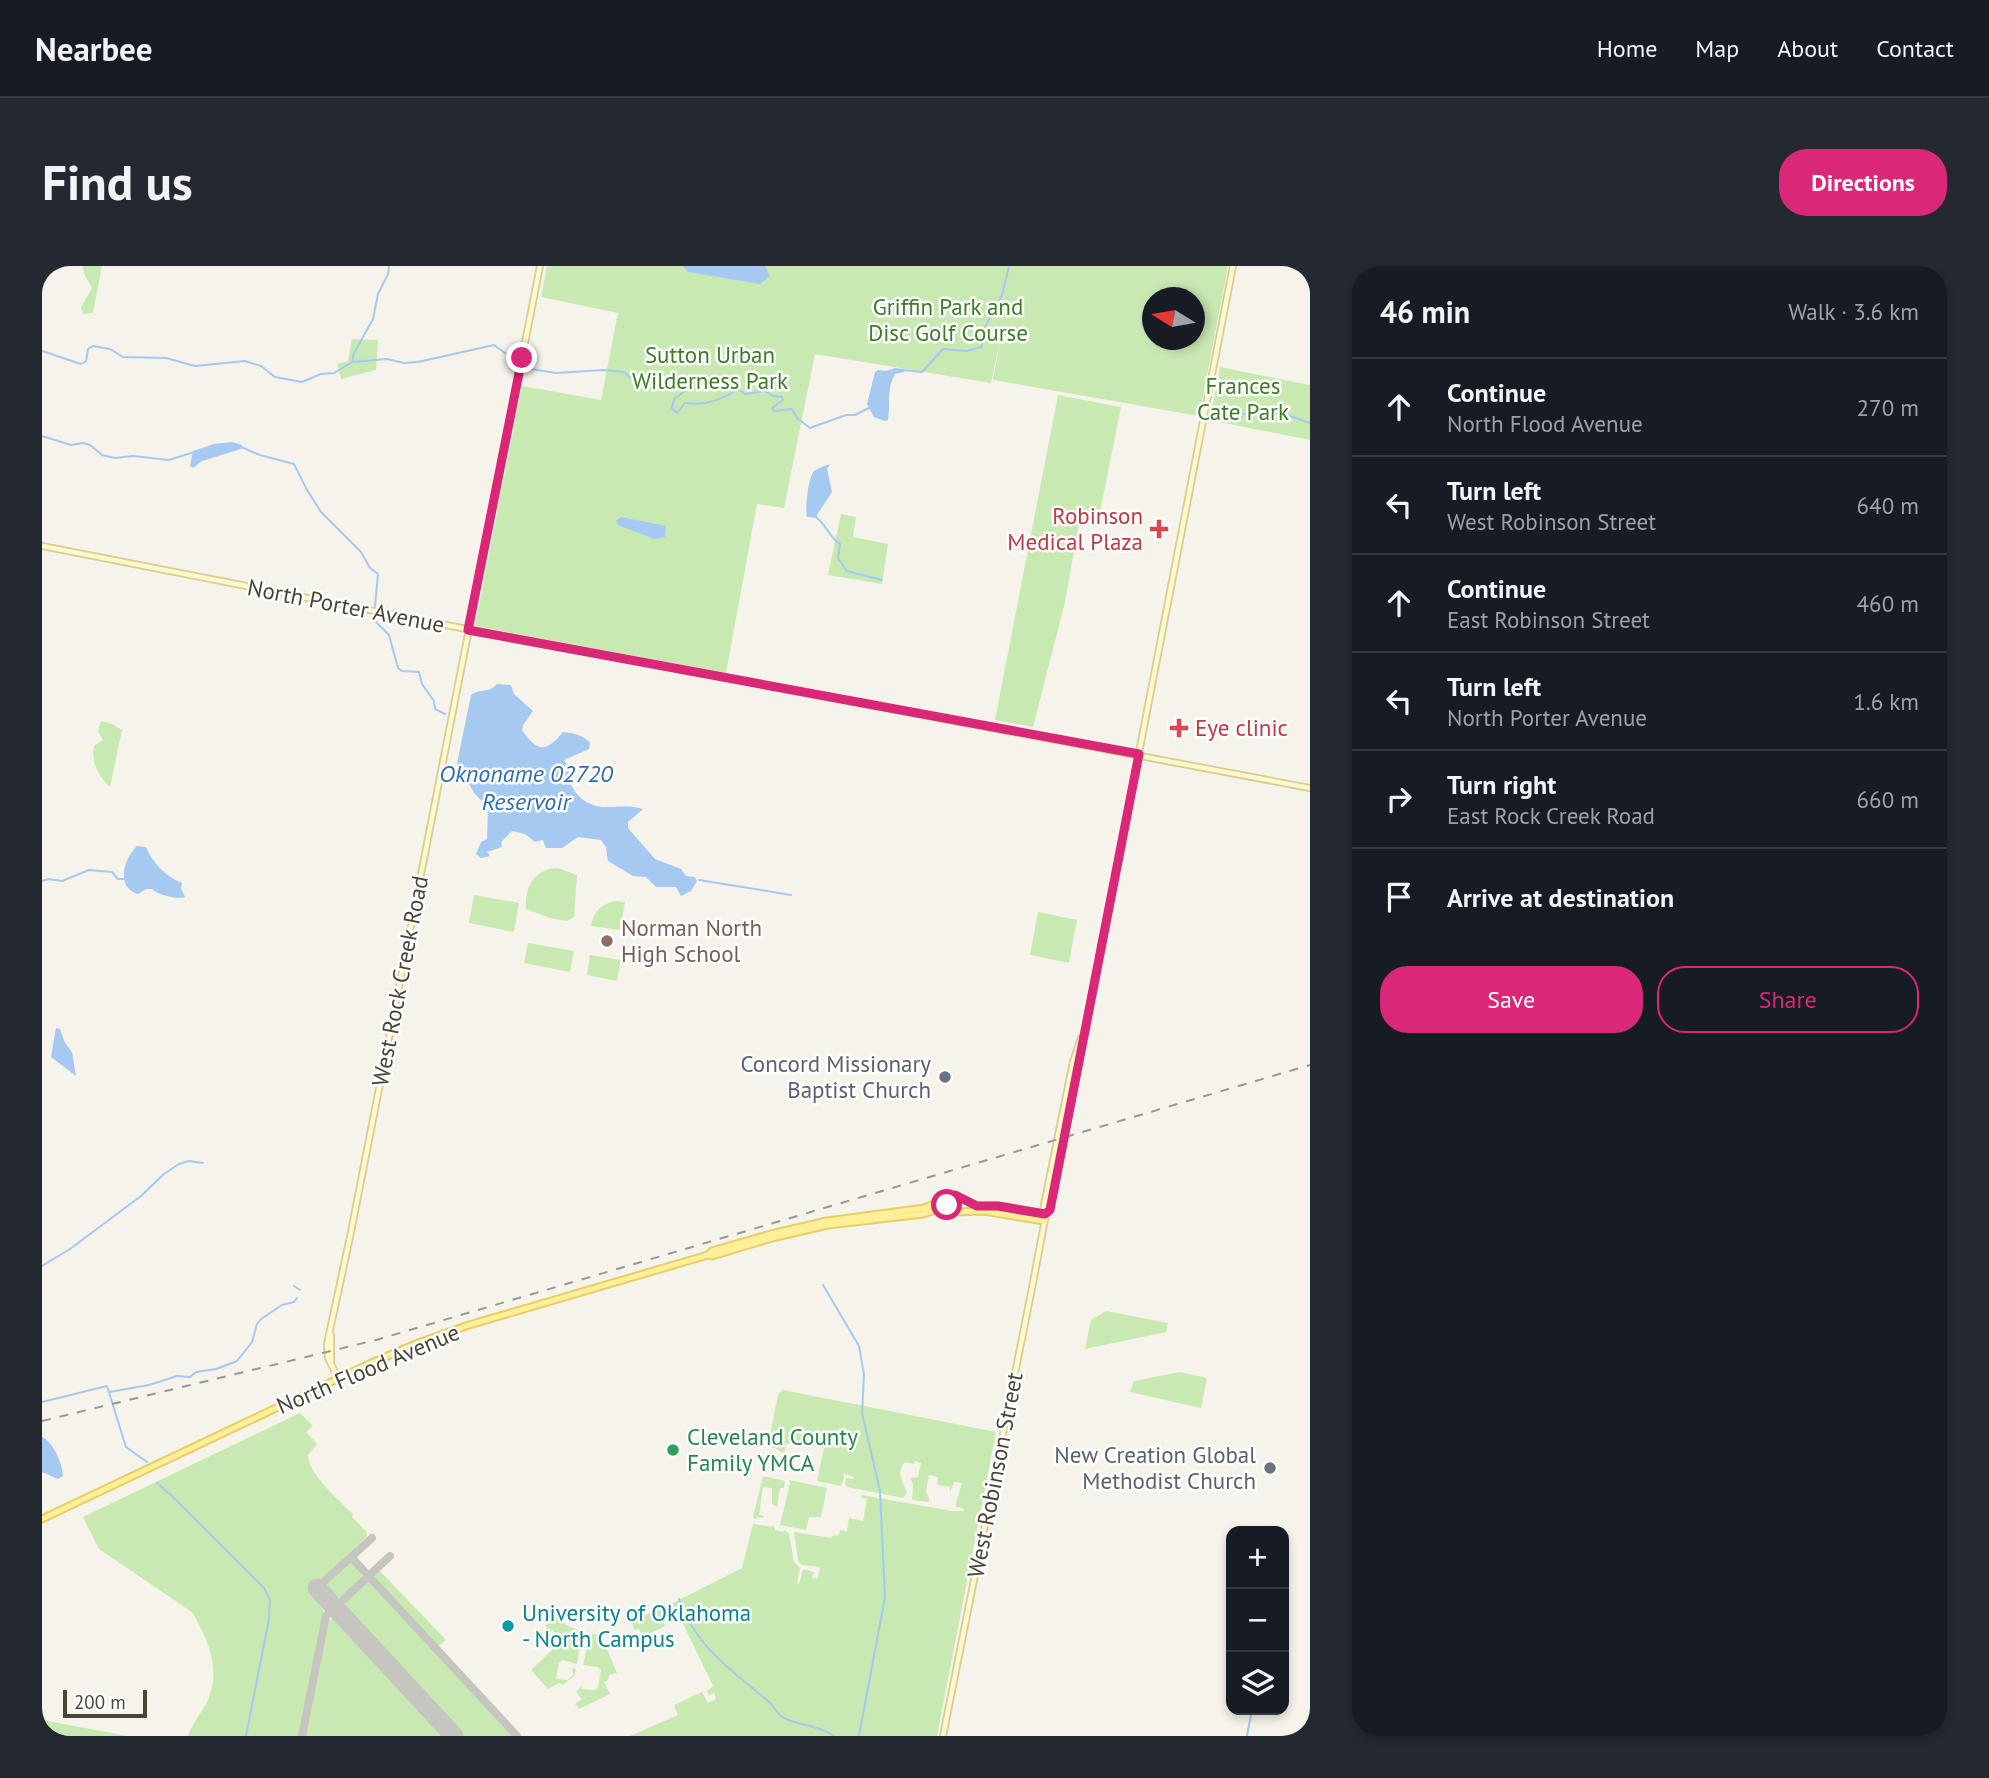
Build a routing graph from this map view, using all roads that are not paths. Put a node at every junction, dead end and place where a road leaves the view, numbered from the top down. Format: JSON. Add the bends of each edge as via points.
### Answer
{"nodes":[{"id":1,"x":540,"y":266,"type":"edge"},
{"id":2,"x":1233,"y":266,"type":"edge"},
{"id":3,"x":42,"y":547,"type":"edge"},
{"id":4,"x":468,"y":630,"type":"junction"},
{"id":5,"x":1139,"y":754,"type":"junction"},
{"id":6,"x":1310,"y":788,"type":"edge"},
{"id":7,"x":950,"y":1197,"type":"junction"},
{"id":8,"x":961,"y":1199,"type":"junction"},
{"id":9,"x":948,"y":1209,"type":"junction"},
{"id":10,"x":957,"y":1212,"type":"junction"},
{"id":11,"x":1045,"y":1217,"type":"junction"},
{"id":12,"x":708,"y":1255,"type":"junction"},
{"id":13,"x":338,"y":1378,"type":"junction"},
{"id":14,"x":42,"y":1519,"type":"edge"},
{"id":15,"x":943,"y":1736,"type":"edge"}],
"edges":[{"from":1,"to":4,"type":"main road","name":"West Rock Creek Road"},
{"from":2,"to":5,"type":"main road","name":"West Robinson Street"},
{"from":3,"to":4,"type":"main road","name":"North Porter Avenue"},
{"from":4,"to":5,"type":"main road","name":"North Porter Avenue"},
{"from":4,"to":13,"type":"main road","name":"West Rock Creek Road","via":[[327,1349]]},
{"from":5,"to":6,"type":"main road","name":"North Porter Avenue"},
{"from":5,"to":11,"type":"main road","name":"West Robinson Street","via":[[1050,1210]]},
{"from":7,"to":8,"type":"main road"},
{"from":7,"to":9,"type":"main road"},
{"from":7,"to":12,"type":"main road","name":"North Flood Avenue","via":[[925,1208],[790,1229]]},
{"from":8,"to":10,"type":"main road","via":[[963,1205]]},
{"from":8,"to":11,"type":"main road"},
{"from":9,"to":10,"type":"main road"},
{"from":9,"to":12,"type":"main road","name":"North Flood Avenue","via":[[828,1225]]},
{"from":10,"to":11,"type":"main road"},
{"from":11,"to":15,"type":"main road","name":"West Robinson Street"},
{"from":12,"to":13,"type":"main road","name":"North Flood Avenue","via":[[453,1330]]},
{"from":13,"to":14,"type":"main road","name":"North Flood Avenue"}]}
